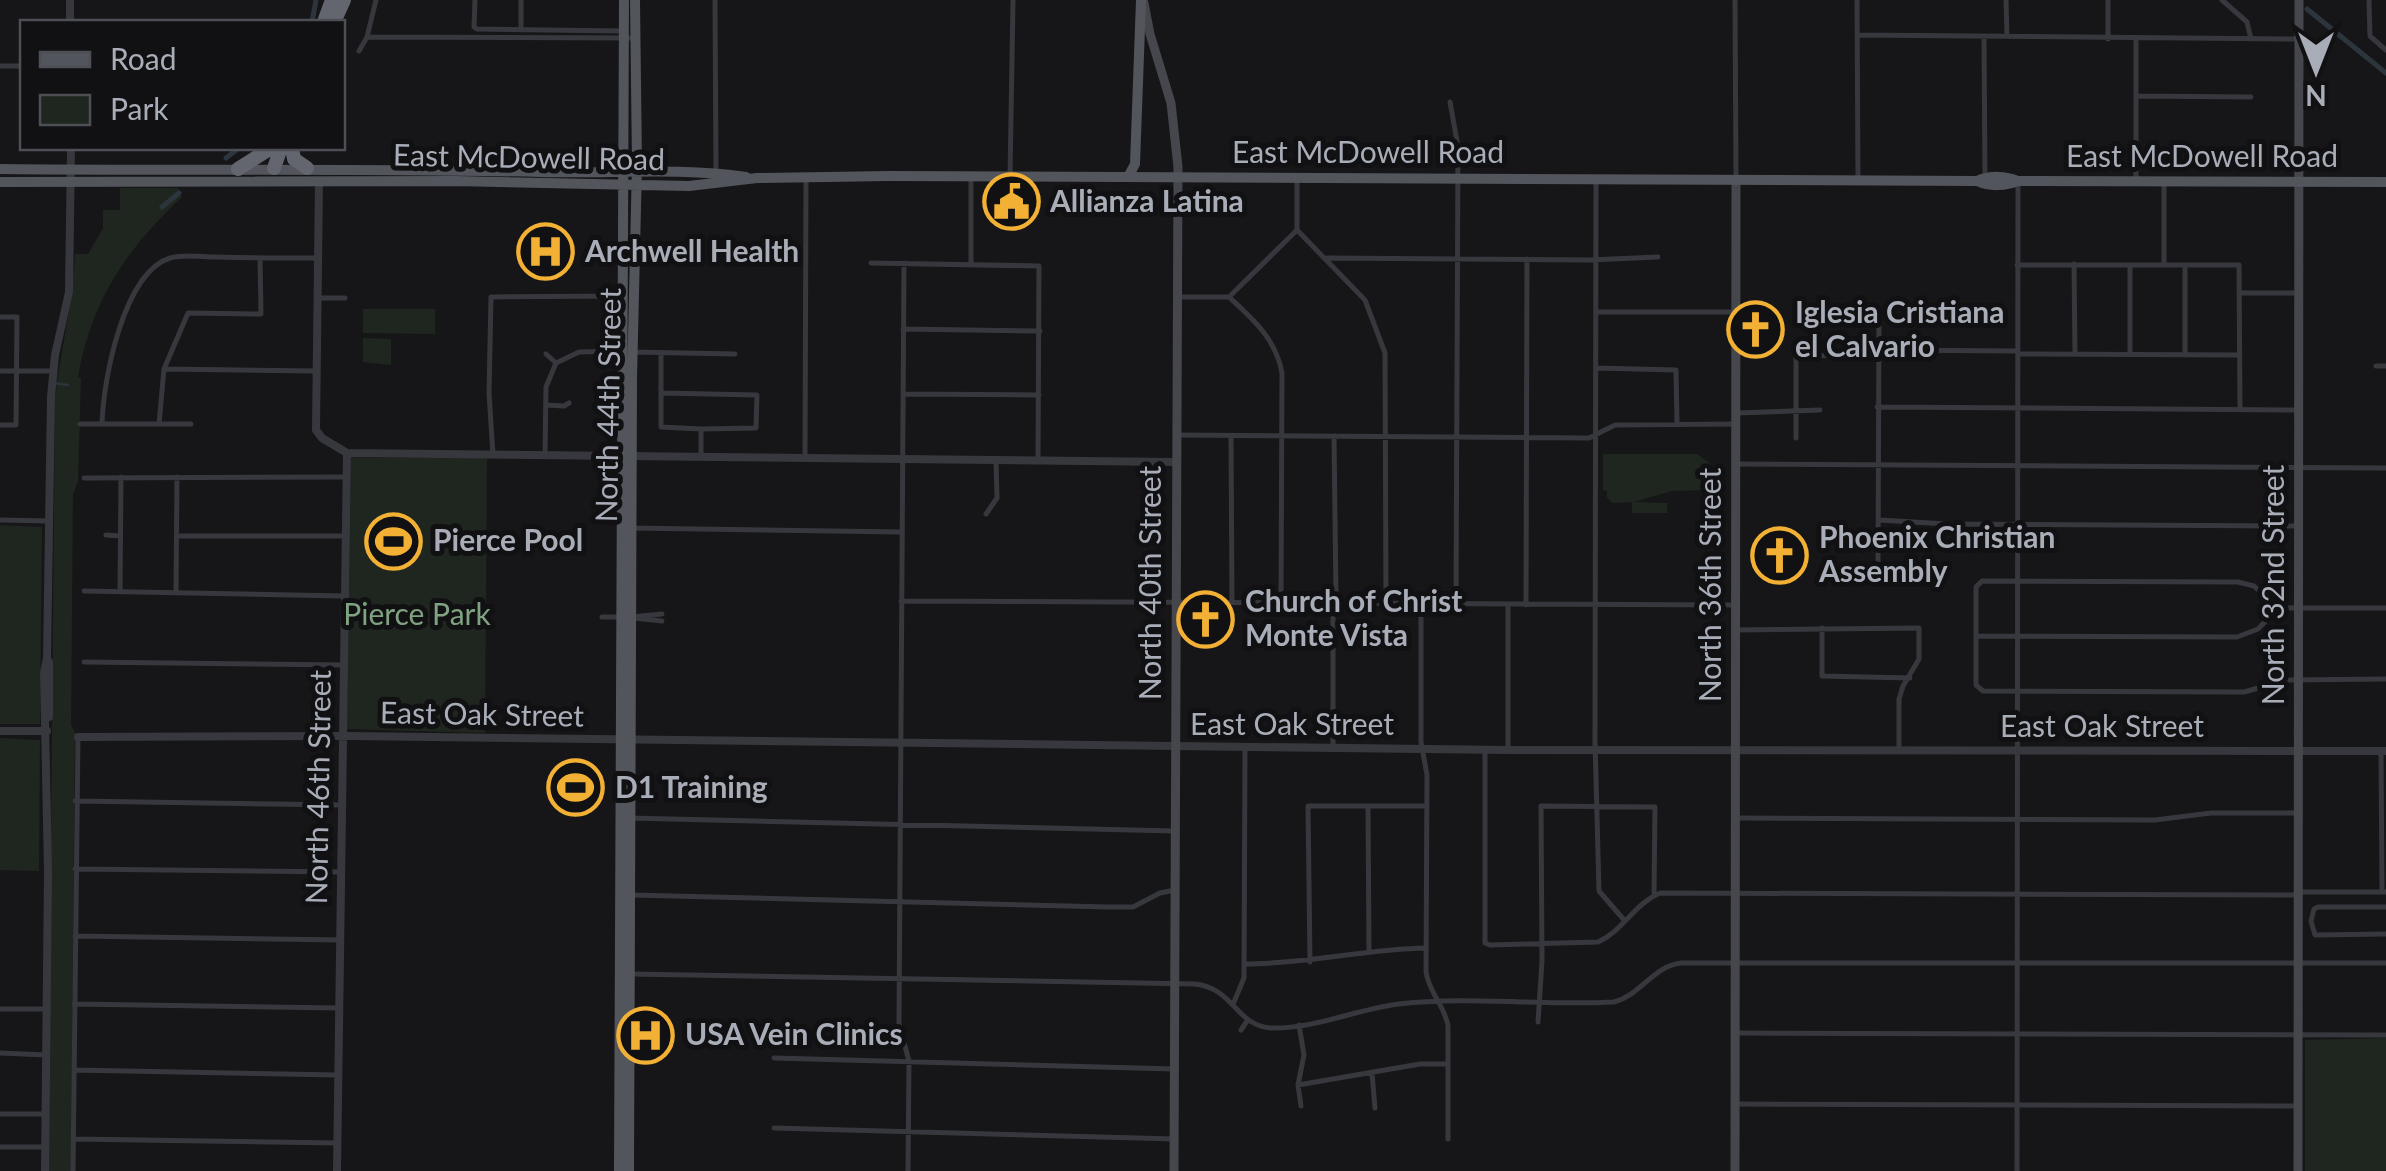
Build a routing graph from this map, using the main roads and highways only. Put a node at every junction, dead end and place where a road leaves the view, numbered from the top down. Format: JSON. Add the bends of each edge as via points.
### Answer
{"nodes":[{"id":1,"x":624,"y":0,"type":"edge"},
{"id":2,"x":635,"y":0,"type":"edge"},
{"id":3,"x":1143,"y":0,"type":"edge"},
{"id":4,"x":2299,"y":6,"type":"edge"},
{"id":5,"x":628,"y":35,"type":"junction"},
{"id":6,"x":268,"y":150,"type":"edge"},
{"id":7,"x":286,"y":150,"type":"edge"},
{"id":8,"x":288,"y":150,"type":"edge"},
{"id":9,"x":306,"y":168,"type":"junction"},
{"id":10,"x":402,"y":168,"type":"junction"},
{"id":11,"x":0,"y":169,"type":"edge"},
{"id":12,"x":238,"y":169,"type":"junction"},
{"id":13,"x":352,"y":173,"type":"junction"},
{"id":14,"x":276,"y":175,"type":"junction"},
{"id":15,"x":71,"y":176,"type":"junction"},
{"id":16,"x":155,"y":176,"type":"junction"},
{"id":17,"x":484,"y":176,"type":"junction"},
{"id":18,"x":1128,"y":177,"type":"junction"},
{"id":19,"x":1178,"y":177,"type":"junction"},
{"id":20,"x":631,"y":179,"type":"junction"},
{"id":21,"x":1736,"y":180,"type":"junction"},
{"id":22,"x":410,"y":181,"type":"junction"},
{"id":23,"x":0,"y":182,"type":"edge"},
{"id":24,"x":2298,"y":182,"type":"junction"},
{"id":25,"x":2386,"y":182,"type":"edge"},
{"id":26,"x":625,"y":1021,"type":"junction"},
{"id":27,"x":619,"y":1171,"type":"edge"},
{"id":28,"x":629,"y":1171,"type":"edge"},
{"id":29,"x":1174,"y":1171,"type":"edge"},
{"id":30,"x":1736,"y":1171,"type":"edge"},
{"id":31,"x":2298,"y":1171,"type":"edge"}],
"edges":[{"from":1,"to":5,"type":"main road","name":"North 44th Street"},
{"from":2,"to":5,"type":"main road","name":"North 44th Street"},
{"from":3,"to":18,"type":"main road","via":[[1135,164]]},
{"from":3,"to":19,"type":"main road","name":"North 40th Street","via":[[1171,103]]},
{"from":4,"to":24,"type":"main road","name":"North 32nd Street"},
{"from":5,"to":20,"type":"main road","name":"North 44th Street"},
{"from":6,"to":12,"type":"highway"},
{"from":7,"to":14,"type":"highway"},
{"from":8,"to":9,"type":"highway"},
{"from":9,"to":13,"type":"main road","name":"East McDowell Road"},
{"from":9,"to":14,"type":"main road","name":"East McDowell Road"},
{"from":10,"to":13,"type":"main road","name":"East McDowell Road"},
{"from":10,"to":17,"type":"main road","name":"East McDowell Road"},
{"from":10,"to":22,"type":"main road"},
{"from":11,"to":15,"type":"main road","name":"East McDowell Road"},
{"from":12,"to":14,"type":"main road","name":"East McDowell Road"},
{"from":12,"to":16,"type":"main road","name":"East McDowell Road"},
{"from":13,"to":14,"type":"main road","name":"East McDowell Road","via":[[319,181]]},
{"from":13,"to":22,"type":"main road","name":"East McDowell Road"},
{"from":14,"to":16,"type":"main road","name":"East McDowell Road"},
{"from":15,"to":16,"type":"main road","name":"East McDowell Road"},
{"from":15,"to":23,"type":"main road","name":"East McDowell Road"},
{"from":17,"to":20,"type":"main road","name":"East McDowell Road"},
{"from":17,"to":22,"type":"main road","name":"East McDowell Road"},
{"from":18,"to":19,"type":"main road","name":"East McDowell Road"},
{"from":18,"to":20,"type":"main road","name":"East McDowell Road"},
{"from":19,"to":21,"type":"main road","name":"East McDowell Road"},
{"from":19,"to":29,"type":"main road","name":"North 40th Street"},
{"from":20,"to":26,"type":"main road","name":"North 44th Street"},
{"from":21,"to":24,"type":"main road","name":"East McDowell Road"},
{"from":21,"to":30,"type":"main road","name":"North 36th Street"},
{"from":24,"to":25,"type":"main road","name":"East McDowell Road"},
{"from":24,"to":31,"type":"main road","name":"North 32nd Street"},
{"from":26,"to":27,"type":"main road","name":"North 44th Street"},
{"from":26,"to":28,"type":"main road","name":"North 44th Street"}]}
